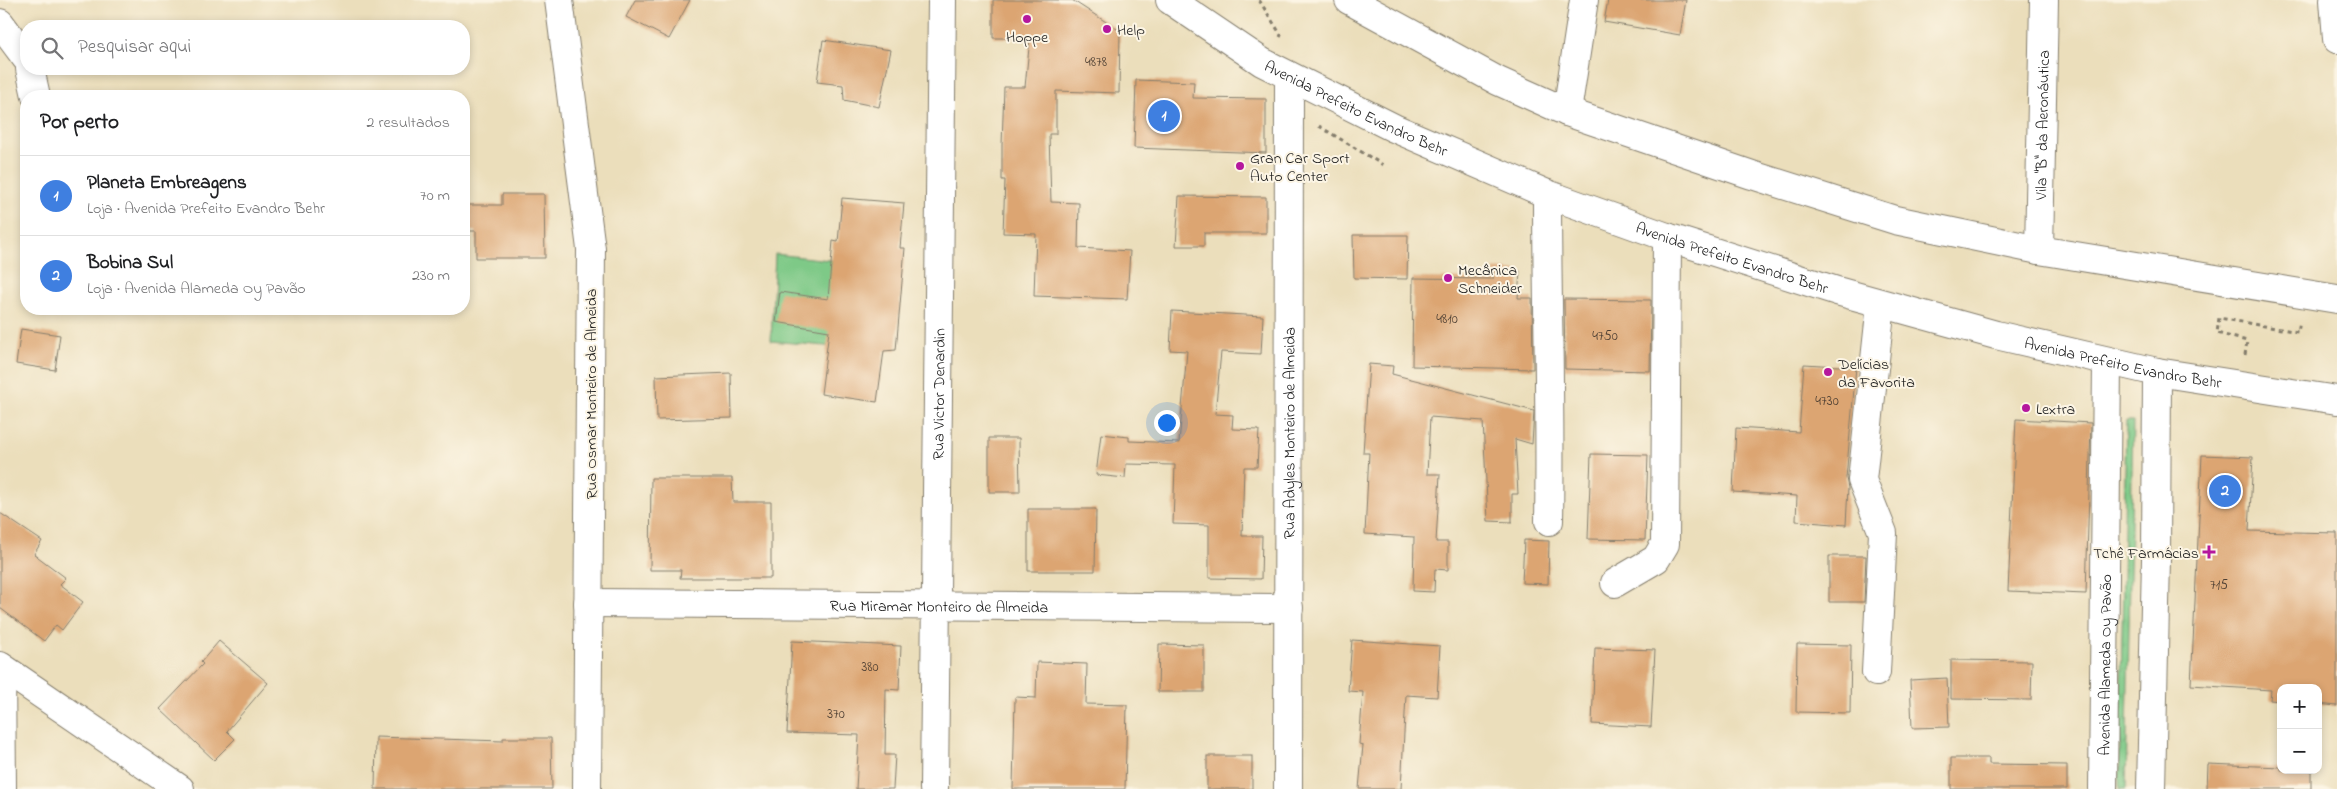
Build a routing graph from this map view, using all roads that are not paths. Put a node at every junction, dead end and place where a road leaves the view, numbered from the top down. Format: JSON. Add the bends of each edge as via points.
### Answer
{"nodes":[{"id":1,"x":560,"y":0,"type":"edge"},
{"id":2,"x":942,"y":0,"type":"edge"},
{"id":3,"x":1170,"y":0,"type":"edge"},
{"id":4,"x":1350,"y":0,"type":"edge"},
{"id":5,"x":1584,"y":0,"type":"edge"},
{"id":6,"x":2044,"y":0,"type":"edge"},
{"id":7,"x":2334,"y":0,"type":"edge"},
{"id":8,"x":0,"y":23,"type":"edge"},
{"id":9,"x":2337,"y":39,"type":"edge"},
{"id":10,"x":20,"y":50,"type":"edge"},
{"id":11,"x":31,"y":75,"type":"edge"},
{"id":12,"x":1289,"y":76,"type":"junction"},
{"id":13,"x":35,"y":90,"type":"edge"},
{"id":14,"x":1567,"y":112,"type":"junction"},
{"id":15,"x":1548,"y":194,"type":"junction"},
{"id":16,"x":1667,"y":237,"type":"junction"},
{"id":17,"x":2039,"y":250,"type":"junction"},
{"id":18,"x":2337,"y":299,"type":"edge"},
{"id":19,"x":1881,"y":304,"type":"junction"},
{"id":20,"x":2107,"y":361,"type":"junction"},
{"id":21,"x":2157,"y":372,"type":"junction"},
{"id":22,"x":2337,"y":400,"type":"edge"},
{"id":23,"x":1549,"y":521,"type":"dead end"},
{"id":24,"x":1615,"y":583,"type":"dead end"},
{"id":25,"x":588,"y":603,"type":"junction"},
{"id":26,"x":936,"y":606,"type":"junction"},
{"id":27,"x":1289,"y":608,"type":"junction"},
{"id":28,"x":1,"y":666,"type":"edge"},
{"id":29,"x":1876,"y":672,"type":"dead end"},
{"id":30,"x":2,"y":789,"type":"edge"},
{"id":31,"x":180,"y":789,"type":"edge"},
{"id":32,"x":587,"y":789,"type":"edge"},
{"id":33,"x":934,"y":789,"type":"edge"},
{"id":34,"x":1288,"y":789,"type":"edge"},
{"id":35,"x":2103,"y":789,"type":"edge"},
{"id":36,"x":2151,"y":789,"type":"edge"}],
"edges":[{"from":1,"to":25,"type":"main road","name":"Rua Osmar Monteiro de Almeida","via":[[591,249]]},
{"from":2,"to":26,"type":"main road","name":"Rua Victor Denardin"},
{"from":3,"to":12,"type":"main road","name":"Avenida Prefeito Evandro Behr","via":[[1262,62]]},
{"from":4,"to":14,"type":"main road","via":[[1498,81]]},
{"from":5,"to":14,"type":"main road"},
{"from":6,"to":17,"type":"main road","name":"Vila \"B\" da Aeronáutica"},
{"from":7,"to":9,"type":"main road"},
{"from":8,"to":10,"type":"main road"},
{"from":11,"to":13,"type":"main road"},
{"from":12,"to":15,"type":"main road","name":"Avenida Prefeito Evandro Behr","via":[[1394,128]]},
{"from":12,"to":27,"type":"main road","name":"Rua Adyles Monteiro de Almeida"},
{"from":14,"to":17,"type":"main road","via":[[1752,176],[1895,220]]},
{"from":15,"to":16,"type":"main road","name":"Avenida Prefeito Evandro Behr"},
{"from":15,"to":23,"type":"main road"},
{"from":16,"to":19,"type":"main road","name":"Avenida Prefeito Evandro Behr"},
{"from":16,"to":24,"type":"main road","via":[[1665,544],[1656,559]]},
{"from":17,"to":18,"type":"main road"},
{"from":19,"to":20,"type":"main road","name":"Avenida Prefeito Evandro Behr"},
{"from":19,"to":29,"type":"main road","via":[[1862,480],[1883,533]]},
{"from":20,"to":21,"type":"main road","name":"Avenida Prefeito Evandro Behr"},
{"from":20,"to":35,"type":"main road","name":"Avenida Alameda Oy Pavão"},
{"from":21,"to":22,"type":"main road","name":"Avenida Prefeito Evandro Behr"},
{"from":21,"to":36,"type":"main road"},
{"from":25,"to":26,"type":"main road","name":"Rua Miramar Monteiro de Almeida"},
{"from":25,"to":32,"type":"main road","name":"Rua Osmar Monteiro de Almeida"},
{"from":26,"to":27,"type":"main road","name":"Rua Miramar Monteiro de Almeida"},
{"from":26,"to":33,"type":"main road","name":"Rua Victor Denardin"},
{"from":27,"to":34,"type":"main road","name":"Rua Adyles Monteiro de Almeida"},
{"from":28,"to":30,"type":"main road"},
{"from":28,"to":31,"type":"main road"}]}
